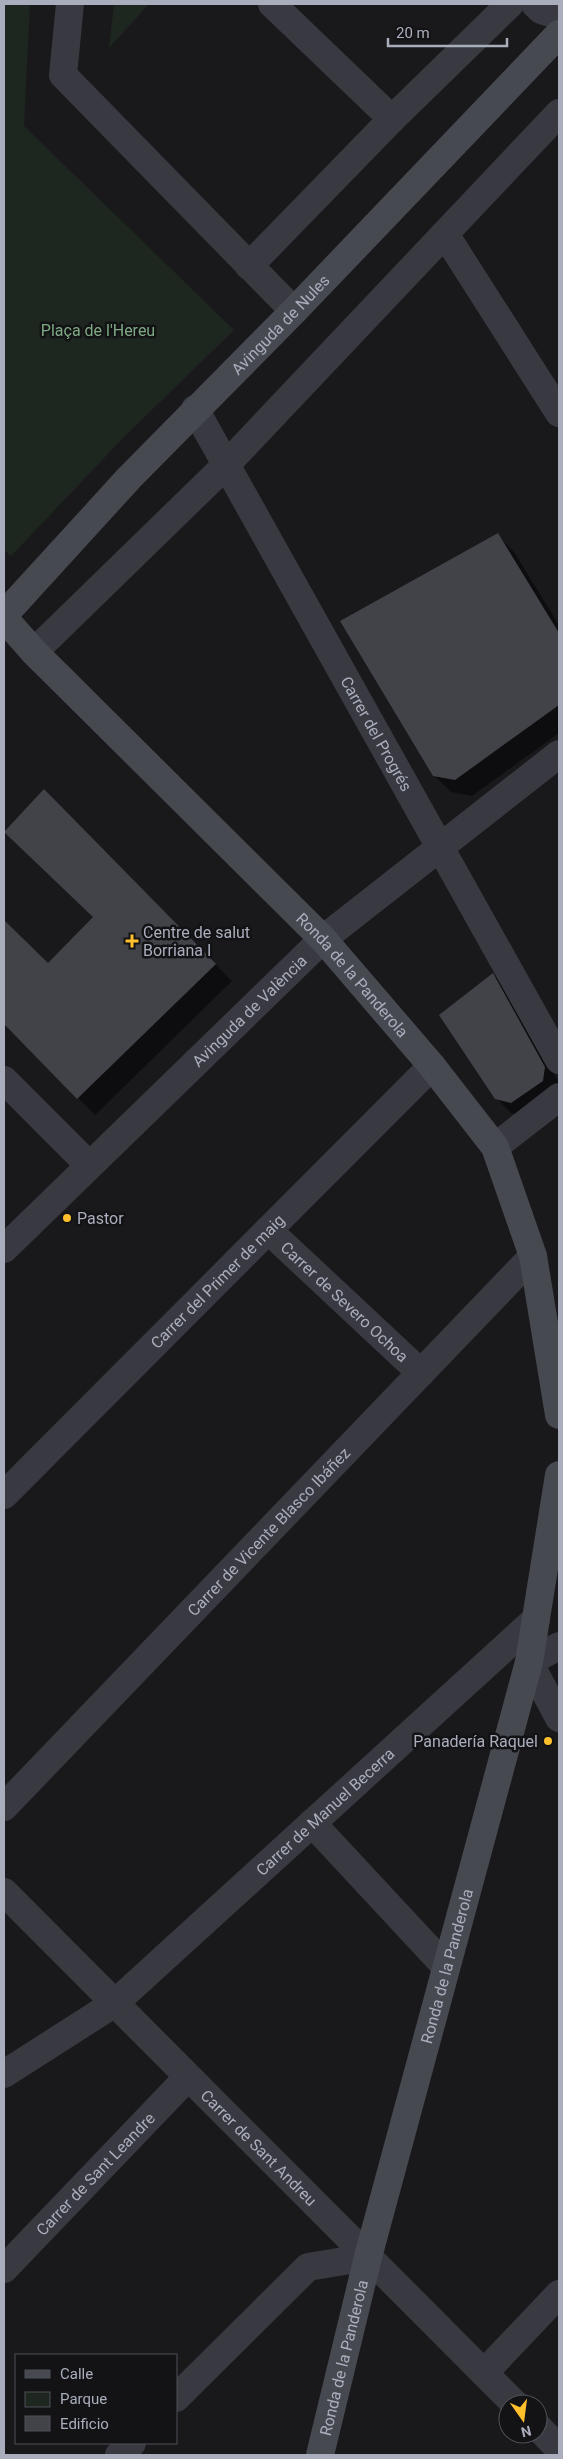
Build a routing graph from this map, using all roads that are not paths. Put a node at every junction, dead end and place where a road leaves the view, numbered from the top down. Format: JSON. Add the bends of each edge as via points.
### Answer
{"nodes":[{"id":1,"x":70,"y":4,"type":"edge"},
{"id":2,"x":272,"y":4,"type":"edge"},
{"id":3,"x":510,"y":4,"type":"edge"},
{"id":4,"x":535,"y":4,"type":"edge"},
{"id":5,"x":559,"y":16,"type":"edge"},
{"id":6,"x":559,"y":34,"type":"edge"},
{"id":7,"x":559,"y":113,"type":"edge"},
{"id":8,"x":392,"y":119,"type":"junction"},
{"id":9,"x":445,"y":234,"type":"junction"},
{"id":10,"x":249,"y":266,"type":"junction"},
{"id":11,"x":294,"y":311,"type":"junction"},
{"id":12,"x":195,"y":409,"type":"junction"},
{"id":13,"x":559,"y":413,"type":"edge"},
{"id":14,"x":226,"y":465,"type":"junction"},
{"id":15,"x":4,"y":616,"type":"edge"},
{"id":16,"x":34,"y":652,"type":"junction"},
{"id":17,"x":559,"y":754,"type":"edge"},
{"id":18,"x":440,"y":848,"type":"junction"},
{"id":19,"x":323,"y":939,"type":"junction"},
{"id":20,"x":559,"y":1060,"type":"edge"},
{"id":21,"x":432,"y":1066,"type":"junction"},
{"id":22,"x":4,"y":1080,"type":"edge"},
{"id":23,"x":559,"y":1097,"type":"edge"},
{"id":24,"x":494,"y":1147,"type":"junction"},
{"id":25,"x":89,"y":1165,"type":"junction"},
{"id":26,"x":268,"y":1230,"type":"junction"},
{"id":27,"x":4,"y":1249,"type":"edge"},
{"id":28,"x":533,"y":1256,"type":"junction"},
{"id":29,"x":421,"y":1374,"type":"junction"},
{"id":30,"x":559,"y":1415,"type":"edge"},
{"id":31,"x":559,"y":1475,"type":"edge"},
{"id":32,"x":4,"y":1495,"type":"edge"},
{"id":33,"x":536,"y":1619,"type":"junction"},
{"id":34,"x":559,"y":1646,"type":"edge"},
{"id":35,"x":529,"y":1662,"type":"junction"},
{"id":36,"x":559,"y":1718,"type":"edge"},
{"id":37,"x":4,"y":1807,"type":"edge"},
{"id":38,"x":312,"y":1823,"type":"junction"},
{"id":39,"x":4,"y":1892,"type":"edge"},
{"id":40,"x":446,"y":1966,"type":"junction"},
{"id":41,"x":115,"y":2004,"type":"junction"},
{"id":42,"x":4,"y":2074,"type":"edge"},
{"id":43,"x":188,"y":2076,"type":"junction"},
{"id":44,"x":368,"y":2257,"type":"junction"},
{"id":45,"x":4,"y":2269,"type":"edge"},
{"id":46,"x":559,"y":2294,"type":"edge"},
{"id":47,"x":484,"y":2373,"type":"junction"},
{"id":48,"x":505,"y":2394,"type":"edge"},
{"id":49,"x":178,"y":2396,"type":"edge"},
{"id":50,"x":548,"y":2437,"type":"edge"},
{"id":51,"x":131,"y":2444,"type":"edge"},
{"id":52,"x":559,"y":2449,"type":"edge"},
{"id":53,"x":119,"y":2455,"type":"edge"},
{"id":54,"x":320,"y":2455,"type":"edge"}],
"edges":[{"from":1,"to":10,"type":"street","via":[[63,75]]},
{"from":2,"to":8,"type":"street"},
{"from":3,"to":8,"type":"street"},
{"from":4,"to":5,"type":"street","via":[[541,10]]},
{"from":6,"to":11,"type":"street","name":"Avinguda de Nules"},
{"from":7,"to":9,"type":"street"},
{"from":8,"to":10,"type":"street"},
{"from":9,"to":13,"type":"street"},
{"from":9,"to":14,"type":"street"},
{"from":10,"to":11,"type":"street"},
{"from":11,"to":12,"type":"street","name":"Avinguda de Nules"},
{"from":12,"to":14,"type":"street","name":"Carrer del Progrés"},
{"from":12,"to":15,"type":"street","name":"Avinguda de Nules"},
{"from":14,"to":16,"type":"street"},
{"from":14,"to":18,"type":"street","name":"Carrer del Progrés"},
{"from":15,"to":16,"type":"street","name":"Ronda de la Panderola"},
{"from":16,"to":19,"type":"street","name":"Ronda de la Panderola"},
{"from":17,"to":18,"type":"street","name":"Avinguda de València"},
{"from":18,"to":19,"type":"street","name":"Avinguda de València"},
{"from":18,"to":20,"type":"street","name":"Carrer del Progrés"},
{"from":19,"to":21,"type":"street","name":"Ronda de la Panderola"},
{"from":19,"to":25,"type":"street","name":"Avinguda de València"},
{"from":21,"to":24,"type":"street","name":"Ronda de la Panderola"},
{"from":21,"to":26,"type":"street","name":"Carrer del Primer de maig"},
{"from":22,"to":25,"type":"street"},
{"from":23,"to":24,"type":"street"},
{"from":24,"to":28,"type":"street","name":"Ronda de la Panderola"},
{"from":25,"to":27,"type":"street","name":"Avinguda de València"},
{"from":26,"to":29,"type":"street","name":"Carrer de Severo Ochoa"},
{"from":26,"to":32,"type":"street","name":"Carrer del Primer de maig"},
{"from":28,"to":29,"type":"street","name":"Carrer de Vicente Blasco Ibáñez"},
{"from":28,"to":30,"type":"street","name":"Ronda de la Panderola"},
{"from":29,"to":37,"type":"street","name":"Carrer de Vicente Blasco Ibáñez"},
{"from":31,"to":33,"type":"street","name":"Ronda de la Panderola"},
{"from":33,"to":35,"type":"street","name":"Ronda de la Panderola"},
{"from":33,"to":38,"type":"street","name":"Carrer de Manuel Becerra"},
{"from":34,"to":35,"type":"street"},
{"from":35,"to":36,"type":"street"},
{"from":35,"to":40,"type":"street","name":"Ronda de la Panderola"},
{"from":38,"to":40,"type":"street"},
{"from":38,"to":41,"type":"street","name":"Carrer de Manuel Becerra"},
{"from":39,"to":41,"type":"street","name":"Carrer de Sant Andreu"},
{"from":40,"to":44,"type":"street","name":"Ronda de la Panderola"},
{"from":41,"to":42,"type":"street","name":"Carrer de Manuel Becerra"},
{"from":41,"to":43,"type":"street","name":"Carrer de Sant Andreu"},
{"from":43,"to":44,"type":"street","name":"Carrer de Sant Andreu"},
{"from":43,"to":45,"type":"street","name":"Carrer de Sant Leandre"},
{"from":44,"to":47,"type":"street","name":"Carrer de Sant Andreu"},
{"from":44,"to":49,"type":"street","via":[[308,2267]]},
{"from":44,"to":54,"type":"street","name":"Ronda de la Panderola"},
{"from":46,"to":47,"type":"street"},
{"from":47,"to":48,"type":"street","name":"Carrer de Sant Andreu"},
{"from":50,"to":52,"type":"street"},
{"from":51,"to":53,"type":"street"}]}
